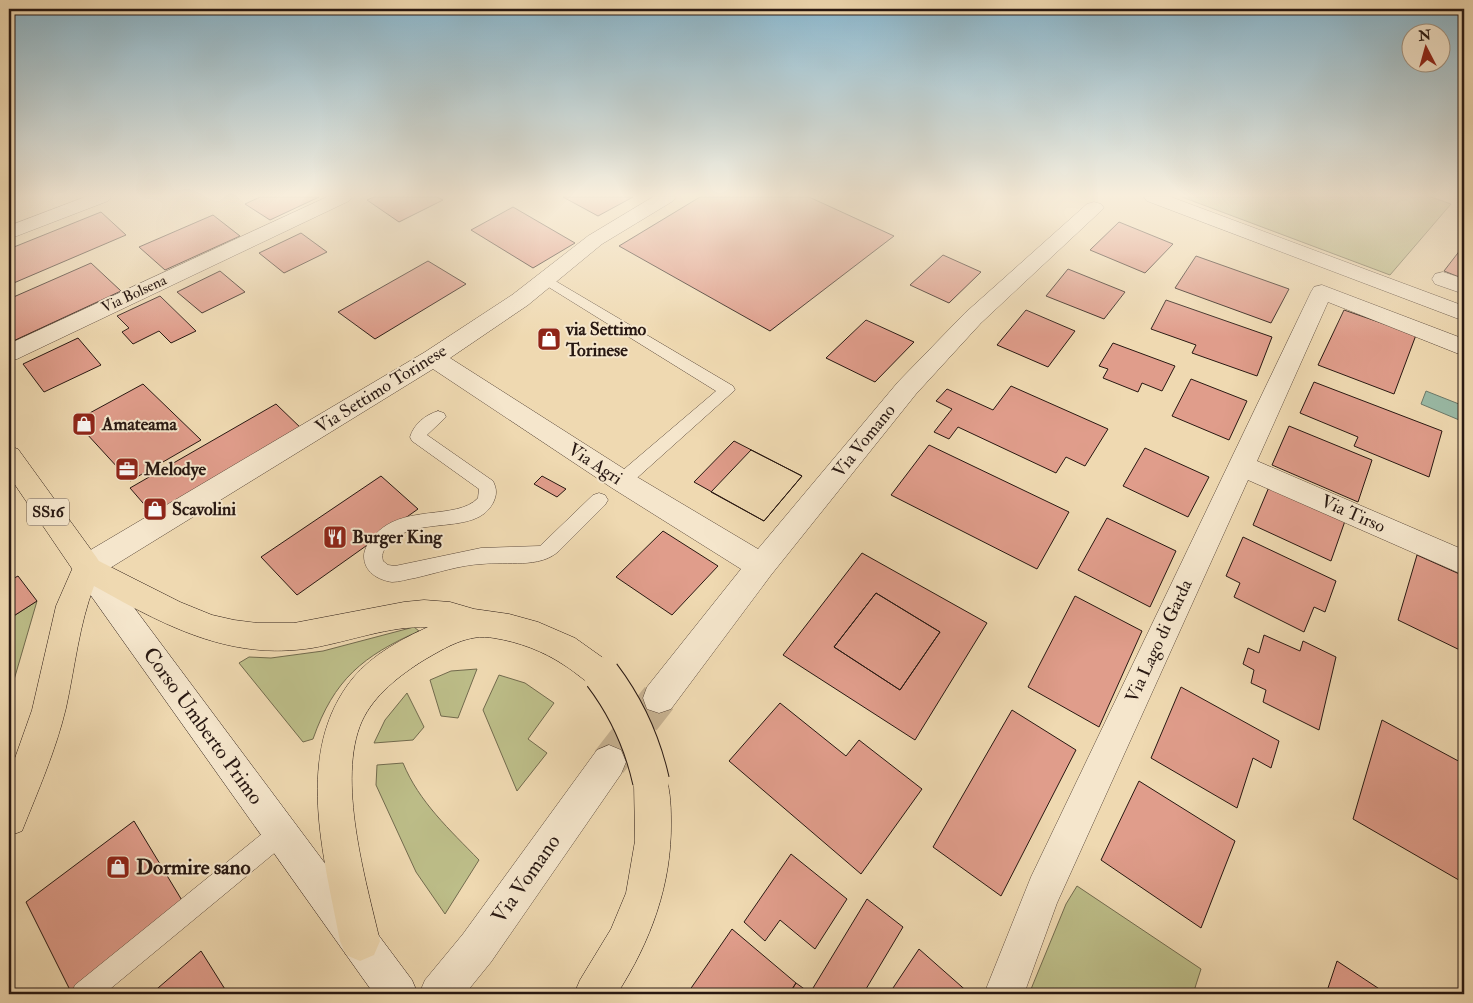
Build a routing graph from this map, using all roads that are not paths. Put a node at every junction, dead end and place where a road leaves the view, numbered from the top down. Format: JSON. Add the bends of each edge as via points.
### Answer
{"nodes":[{"id":1,"x":242,"y":244,"type":"edge"},
{"id":2,"x":591,"y":244,"type":"edge"},
{"id":3,"x":1055,"y":244,"type":"edge"},
{"id":4,"x":1278,"y":244,"type":"edge"},
{"id":5,"x":1443,"y":279,"type":"dead end"},
{"id":6,"x":547,"y":280,"type":"junction"},
{"id":7,"x":1464,"y":287,"type":"edge"},
{"id":8,"x":1464,"y":314,"type":"edge"},
{"id":9,"x":1464,"y":348,"type":"edge"},
{"id":10,"x":9,"y":353,"type":"edge"},
{"id":11,"x":433,"y":358,"type":"junction"},
{"id":12,"x":438,"y":417,"type":"dead end"},
{"id":13,"x":9,"y":456,"type":"edge"},
{"id":14,"x":1241,"y":465,"type":"junction"},
{"id":15,"x":622,"y":482,"type":"junction"},
{"id":16,"x":599,"y":500,"type":"dead end"},
{"id":17,"x":1464,"y":562,"type":"edge"},
{"id":18,"x":762,"y":566,"type":"junction"},
{"id":19,"x":87,"y":567,"type":"junction"},
{"id":20,"x":471,"y":622,"type":"junction"},
{"id":21,"x":659,"y":698,"type":"tunnel mouth"},
{"id":22,"x":609,"y":762,"type":"tunnel mouth"},
{"id":23,"x":9,"y":818,"type":"edge"},
{"id":24,"x":281,"y":833,"type":"junction"},
{"id":25,"x":360,"y":941,"type":"junction"},
{"id":26,"x":84,"y":994,"type":"edge"},
{"id":27,"x":398,"y":994,"type":"edge"},
{"id":28,"x":439,"y":994,"type":"edge"},
{"id":29,"x":594,"y":994,"type":"edge"},
{"id":30,"x":1004,"y":994,"type":"edge"}],
"edges":[{"from":1,"to":10,"type":"street","name":"Via Bolsena"},
{"from":2,"to":6,"type":"street","name":"Via Settimo Torinese"},
{"from":3,"to":18,"type":"street","name":"Via Vomano","via":[[933,359]]},
{"from":4,"to":8,"type":"street"},
{"from":5,"to":7,"type":"street"},
{"from":6,"to":11,"type":"street","name":"Via Settimo Torinese"},
{"from":6,"to":15,"type":"lane","via":[[726,390]]},
{"from":9,"to":14,"type":"street","name":"Via Lago di Garda","via":[[1322,292]]},
{"from":11,"to":15,"type":"street","name":"Via Agri"},
{"from":11,"to":19,"type":"street","name":"Via Settimo Torinese"},
{"from":12,"to":16,"type":"lane","via":[[420,430],[418,437],[487,486],[486,500],[472,512],[424,519],[386,535],[377,544],[373,555],[375,564],[382,571],[395,574],[481,556],[546,552]]},
{"from":13,"to":19,"type":"main road","name":"Corso Umberto Primo","number":"SS16"},
{"from":14,"to":17,"type":"street","name":"Via Tirso"},
{"from":14,"to":30,"type":"street","name":"Via Lago di Garda","via":[[1036,906]]},
{"from":15,"to":18,"type":"street","name":"Via Agri"},
{"from":18,"to":21,"type":"street","name":"Via Vomano"},
{"from":19,"to":20,"type":"main road","via":[[179,617],[229,634],[259,638],[309,635],[424,613]]},
{"from":19,"to":23,"type":"main road","via":[[66,626],[49,710]]},
{"from":19,"to":24,"type":"street","name":"Corso Umberto Primo"},
{"from":20,"to":25,"type":"main road","via":[[388,666],[359,697],[342,728],[333,767],[336,818]]},
{"from":20,"to":29,"type":"main road","bridge":true,"via":[[511,628],[564,646],[602,675],[627,708],[646,756],[654,810],[654,850],[646,889],[634,925],[617,960]]},
{"from":22,"to":28,"type":"street","name":"Via Vomano","via":[[476,948]]},
{"from":24,"to":25,"type":"street","name":"Corso Umberto Primo"},
{"from":24,"to":26,"type":"lane"},
{"from":25,"to":27,"type":"street","name":"Corso Umberto Primo"}]}
